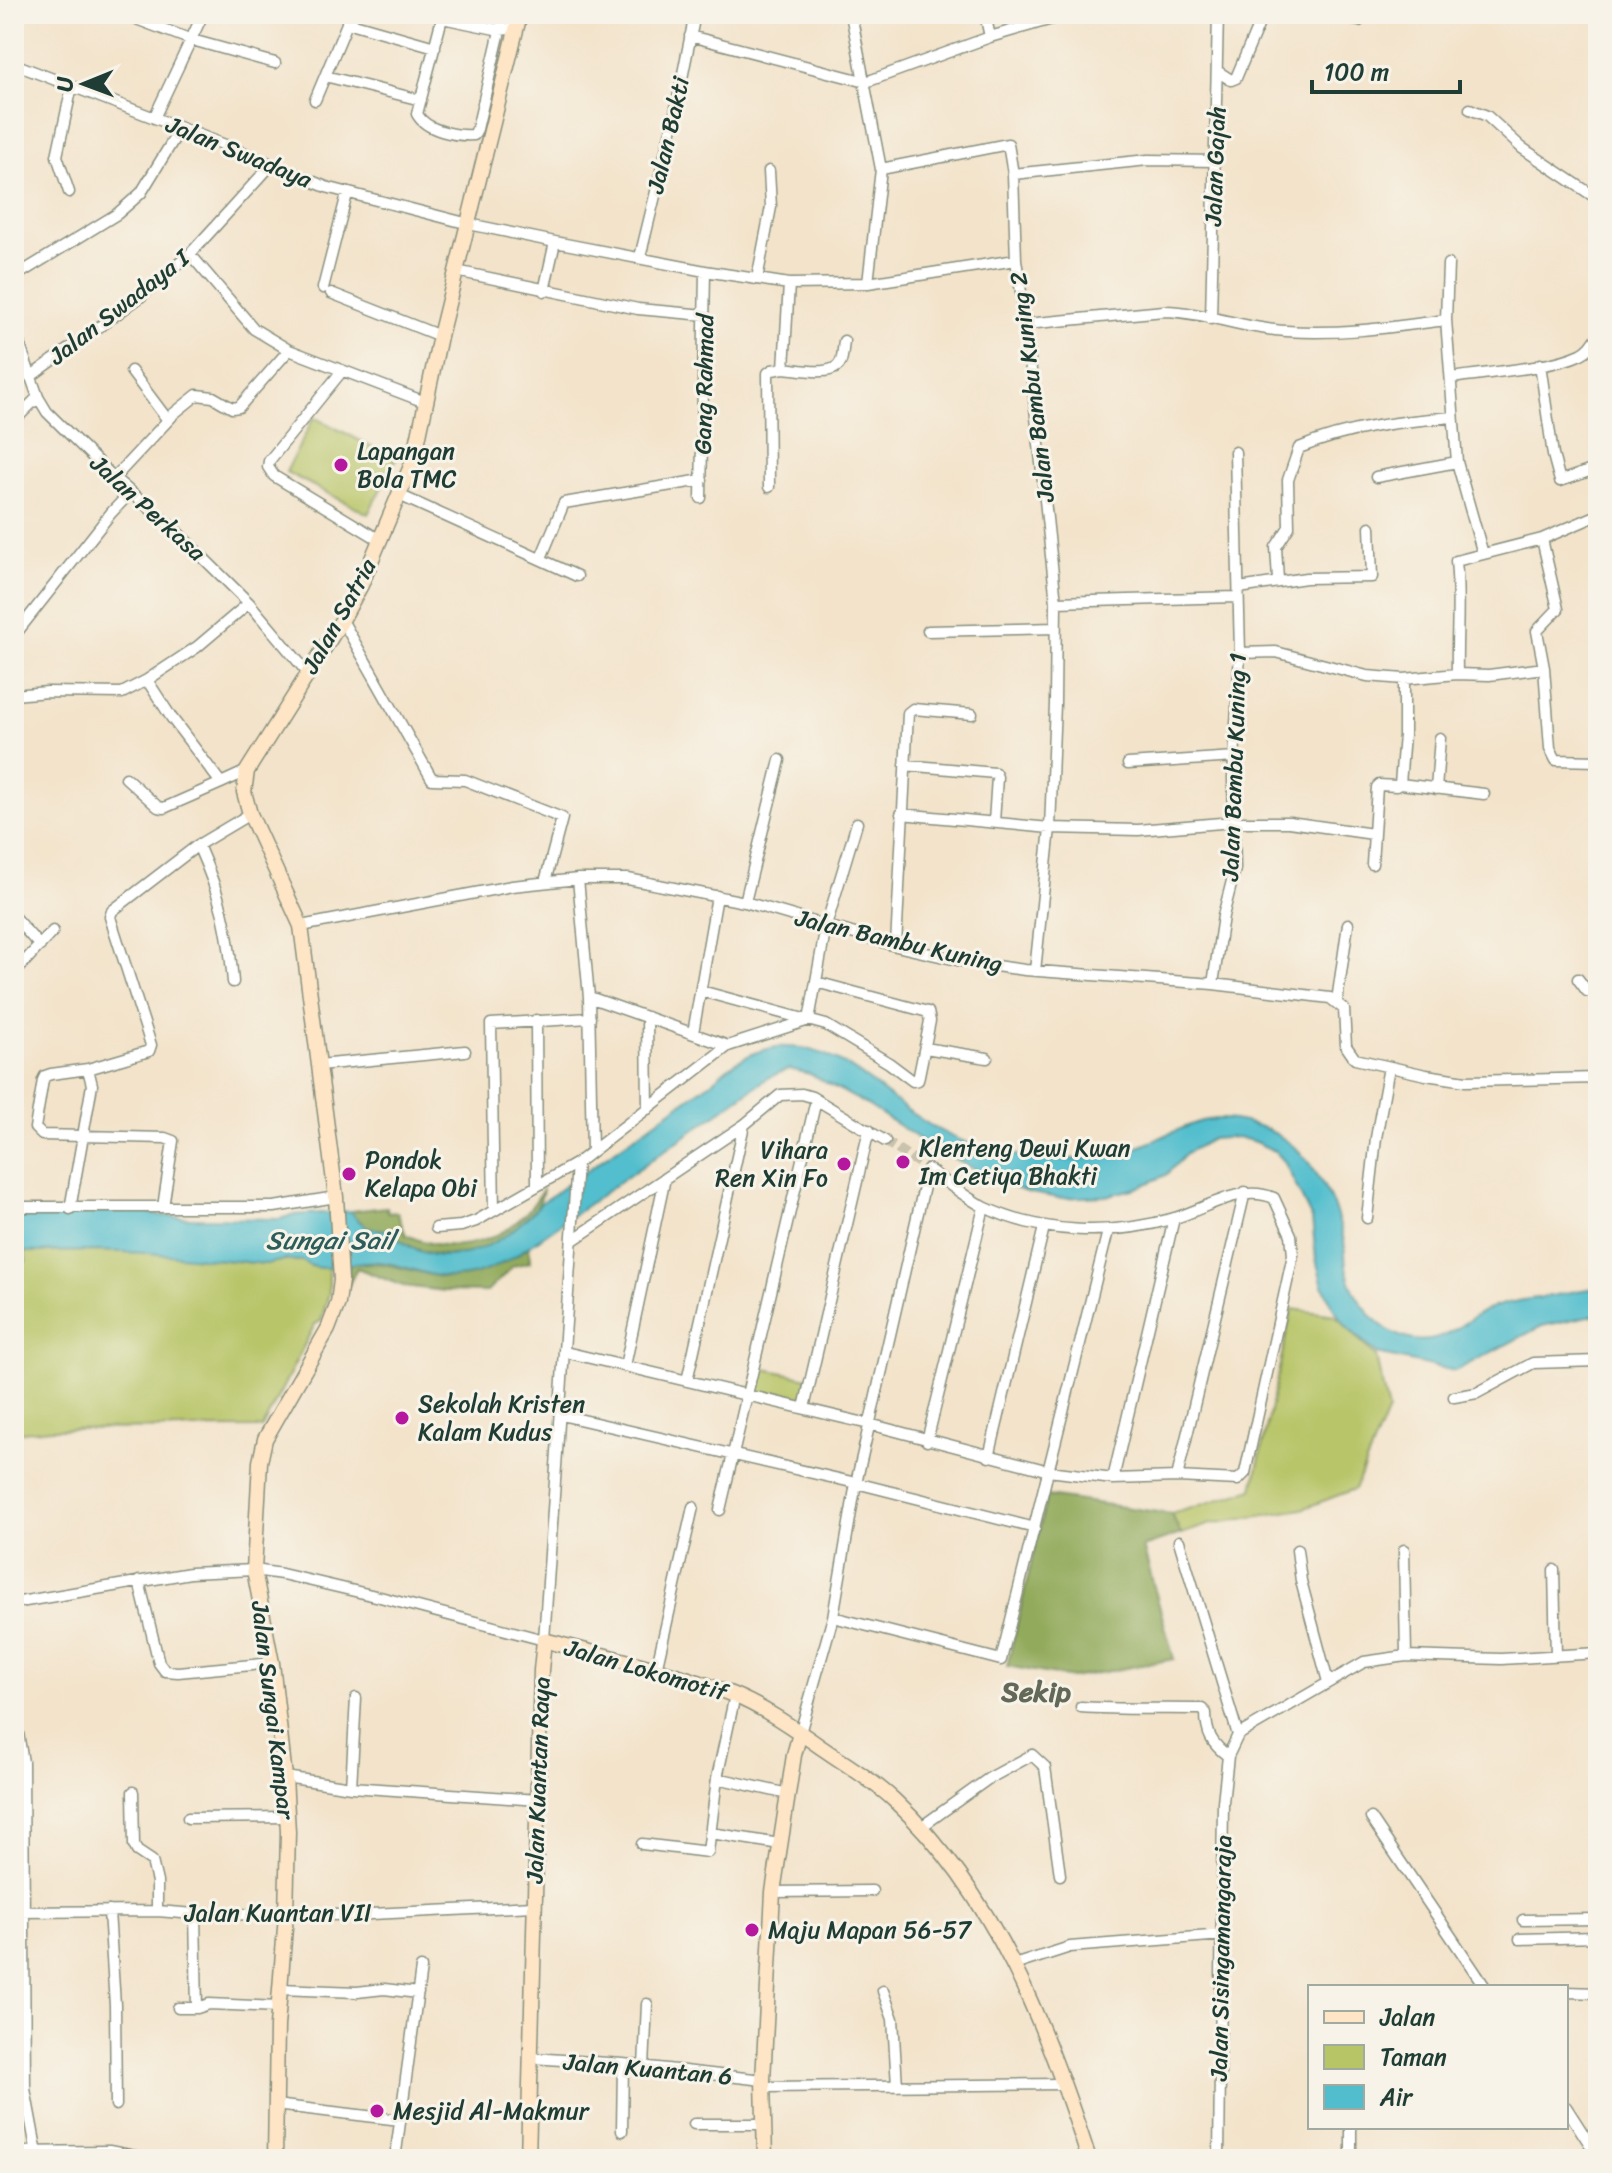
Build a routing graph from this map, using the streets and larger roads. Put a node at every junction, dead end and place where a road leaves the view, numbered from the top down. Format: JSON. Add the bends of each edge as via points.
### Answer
{"nodes":[{"id":1,"x":123,"y":14,"type":"edge"},
{"id":2,"x":203,"y":14,"type":"edge"},
{"id":3,"x":504,"y":14,"type":"edge"},
{"id":4,"x":695,"y":14,"type":"edge"},
{"id":5,"x":851,"y":14,"type":"edge"},
{"id":6,"x":985,"y":14,"type":"edge"},
{"id":7,"x":1069,"y":14,"type":"edge"},
{"id":8,"x":1218,"y":14,"type":"edge"},
{"id":9,"x":1263,"y":14,"type":"edge"},
{"id":10,"x":1344,"y":14,"type":"edge"},
{"id":11,"x":1365,"y":14,"type":"edge"},
{"id":12,"x":443,"y":16,"type":"edge"},
{"id":13,"x":349,"y":18,"type":"edge"},
{"id":14,"x":518,"y":21,"type":"edge"},
{"id":15,"x":500,"y":30,"type":"junction"},
{"id":16,"x":690,"y":36,"type":"junction"},
{"id":17,"x":990,"y":37,"type":"junction"},
{"id":18,"x":192,"y":40,"type":"junction"},
{"id":19,"x":435,"y":47,"type":"junction"},
{"id":20,"x":275,"y":63,"type":"dead end"},
{"id":21,"x":14,"y":64,"type":"edge"},
{"id":22,"x":1217,"y":71,"type":"junction"},
{"id":23,"x":325,"y":76,"type":"junction"},
{"id":24,"x":866,"y":82,"type":"junction"},
{"id":25,"x":72,"y":86,"type":"junction"},
{"id":26,"x":315,"y":100,"type":"dead end"},
{"id":27,"x":421,"y":100,"type":"junction"},
{"id":28,"x":1470,"y":109,"type":"dead end"},
{"id":29,"x":154,"y":118,"type":"junction"},
{"id":30,"x":180,"y":129,"type":"junction"},
{"id":31,"x":1216,"y":161,"type":"junction"},
{"id":32,"x":272,"y":164,"type":"junction"},
{"id":33,"x":881,"y":169,"type":"junction"},
{"id":34,"x":769,"y":171,"type":"dead end"},
{"id":35,"x":1013,"y":174,"type":"junction"},
{"id":36,"x":69,"y":192,"type":"dead end"},
{"id":37,"x":347,"y":194,"type":"junction"},
{"id":38,"x":1598,"y":199,"type":"edge"},
{"id":39,"x":469,"y":224,"type":"junction"},
{"id":40,"x":555,"y":242,"type":"junction"},
{"id":41,"x":190,"y":254,"type":"junction"},
{"id":42,"x":640,"y":257,"type":"junction"},
{"id":43,"x":1016,"y":260,"type":"junction"},
{"id":44,"x":1448,"y":264,"type":"dead end"},
{"id":45,"x":456,"y":271,"type":"junction"},
{"id":46,"x":705,"y":271,"type":"junction"},
{"id":47,"x":14,"y":277,"type":"edge"},
{"id":48,"x":757,"y":279,"type":"junction"},
{"id":49,"x":868,"y":283,"type":"junction"},
{"id":50,"x":789,"y":284,"type":"junction"},
{"id":51,"x":544,"y":291,"type":"junction"},
{"id":52,"x":705,"y":315,"type":"junction"},
{"id":53,"x":1211,"y":319,"type":"junction"},
{"id":54,"x":1446,"y":320,"type":"junction"},
{"id":55,"x":1026,"y":324,"type":"junction"},
{"id":56,"x":14,"y":329,"type":"edge"},
{"id":57,"x":440,"y":336,"type":"junction"},
{"id":58,"x":1598,"y":336,"type":"edge"},
{"id":59,"x":844,"y":341,"type":"dead end"},
{"id":60,"x":289,"y":350,"type":"junction"},
{"id":61,"x":1540,"y":364,"type":"junction"},
{"id":62,"x":784,"y":368,"type":"junction"},
{"id":63,"x":131,"y":371,"type":"dead end"},
{"id":64,"x":342,"y":371,"type":"junction"},
{"id":65,"x":30,"y":377,"type":"junction"},
{"id":66,"x":1451,"y":378,"type":"junction"},
{"id":67,"x":38,"y":397,"type":"junction"},
{"id":68,"x":425,"y":402,"type":"junction"},
{"id":69,"x":172,"y":416,"type":"junction"},
{"id":70,"x":1453,"y":417,"type":"junction"},
{"id":71,"x":14,"y":421,"type":"edge"},
{"id":72,"x":1235,"y":452,"type":"dead end"},
{"id":73,"x":1457,"y":462,"type":"junction"},
{"id":74,"x":1598,"y":468,"type":"edge"},
{"id":75,"x":1376,"y":477,"type":"dead end"},
{"id":76,"x":114,"y":478,"type":"junction"},
{"id":77,"x":702,"y":480,"type":"junction"},
{"id":78,"x":769,"y":487,"type":"dead end"},
{"id":79,"x":131,"y":492,"type":"junction"},
{"id":80,"x":399,"y":495,"type":"junction"},
{"id":81,"x":701,"y":498,"type":"dead end"},
{"id":82,"x":1598,"y":515,"type":"edge"},
{"id":83,"x":1370,"y":527,"type":"dead end"},
{"id":84,"x":1542,"y":539,"type":"junction"},
{"id":85,"x":380,"y":540,"type":"junction"},
{"id":86,"x":1483,"y":554,"type":"junction"},
{"id":87,"x":541,"y":558,"type":"junction"},
{"id":88,"x":577,"y":576,"type":"dead end"},
{"id":89,"x":1278,"y":580,"type":"junction"},
{"id":90,"x":1238,"y":592,"type":"junction"},
{"id":91,"x":1056,"y":602,"type":"junction"},
{"id":92,"x":249,"y":603,"type":"junction"},
{"id":93,"x":342,"y":620,"type":"junction"},
{"id":94,"x":1055,"y":628,"type":"junction"},
{"id":95,"x":928,"y":631,"type":"dead end"},
{"id":96,"x":14,"y":636,"type":"edge"},
{"id":97,"x":1240,"y":653,"type":"junction"},
{"id":98,"x":1544,"y":668,"type":"junction"},
{"id":99,"x":307,"y":672,"type":"junction"},
{"id":100,"x":1457,"y":674,"type":"junction"},
{"id":101,"x":1404,"y":679,"type":"junction"},
{"id":102,"x":147,"y":680,"type":"junction"},
{"id":103,"x":14,"y":695,"type":"edge"},
{"id":104,"x":972,"y":714,"type":"dead end"},
{"id":105,"x":1440,"y":738,"type":"dead end"},
{"id":106,"x":1235,"y":757,"type":"junction"},
{"id":107,"x":780,"y":760,"type":"dead end"},
{"id":108,"x":1598,"y":761,"type":"edge"},
{"id":109,"x":1128,"y":764,"type":"dead end"},
{"id":110,"x":905,"y":765,"type":"junction"},
{"id":111,"x":247,"y":771,"type":"junction"},
{"id":112,"x":126,"y":778,"type":"dead end"},
{"id":113,"x":221,"y":783,"type":"junction"},
{"id":114,"x":1400,"y":784,"type":"junction"},
{"id":115,"x":1436,"y":789,"type":"junction"},
{"id":116,"x":1484,"y":794,"type":"dead end"},
{"id":117,"x":250,"y":814,"type":"junction"},
{"id":118,"x":901,"y":814,"type":"junction"},
{"id":119,"x":994,"y":822,"type":"junction"},
{"id":120,"x":1233,"y":822,"type":"junction"},
{"id":121,"x":857,"y":823,"type":"dead end"},
{"id":122,"x":1050,"y":828,"type":"junction"},
{"id":123,"x":1373,"y":834,"type":"junction"},
{"id":124,"x":198,"y":845,"type":"junction"},
{"id":125,"x":1372,"y":864,"type":"dead end"},
{"id":126,"x":578,"y":879,"type":"junction"},
{"id":127,"x":545,"y":882,"type":"junction"},
{"id":128,"x":717,"y":896,"type":"junction"},
{"id":129,"x":745,"y":902,"type":"junction"},
{"id":130,"x":14,"y":917,"type":"edge"},
{"id":131,"x":1348,"y":924,"type":"dead end"},
{"id":132,"x":301,"y":926,"type":"junction"},
{"id":133,"x":826,"y":926,"type":"junction"},
{"id":134,"x":53,"y":931,"type":"dead end"},
{"id":135,"x":40,"y":946,"type":"junction"},
{"id":136,"x":896,"y":946,"type":"junction"},
{"id":137,"x":1035,"y":971,"type":"junction"},
{"id":138,"x":14,"y":973,"type":"edge"},
{"id":139,"x":1578,"y":979,"type":"dead end"},
{"id":140,"x":233,"y":982,"type":"dead end"},
{"id":141,"x":816,"y":982,"type":"junction"},
{"id":142,"x":1213,"y":984,"type":"junction"},
{"id":143,"x":701,"y":991,"type":"junction"},
{"id":144,"x":1598,"y":992,"type":"edge"},
{"id":145,"x":589,"y":997,"type":"junction"},
{"id":146,"x":1337,"y":1001,"type":"junction"},
{"id":147,"x":647,"y":1017,"type":"junction"},
{"id":148,"x":590,"y":1018,"type":"junction"},
{"id":149,"x":536,"y":1020,"type":"junction"},
{"id":150,"x":809,"y":1020,"type":"junction"},
{"id":151,"x":693,"y":1033,"type":"junction"},
{"id":152,"x":728,"y":1046,"type":"junction"},
{"id":153,"x":925,"y":1048,"type":"junction"},
{"id":154,"x":465,"y":1051,"type":"dead end"},
{"id":155,"x":987,"y":1058,"type":"dead end"},
{"id":156,"x":319,"y":1065,"type":"junction"},
{"id":157,"x":1389,"y":1067,"type":"junction"},
{"id":158,"x":88,"y":1069,"type":"junction"},
{"id":159,"x":1598,"y":1078,"type":"edge"},
{"id":160,"x":816,"y":1100,"type":"junction"},
{"id":161,"x":648,"y":1109,"type":"junction"},
{"id":162,"x":744,"y":1125,"type":"junction"},
{"id":163,"x":869,"y":1130,"type":"junction"},
{"id":164,"x":84,"y":1135,"type":"junction"},
{"id":165,"x":885,"y":1141,"type":"tunnel mouth"},
{"id":166,"x":592,"y":1151,"type":"junction"},
{"id":167,"x":576,"y":1167,"type":"junction"},
{"id":168,"x":665,"y":1178,"type":"junction"},
{"id":169,"x":537,"y":1186,"type":"junction"},
{"id":170,"x":1245,"y":1192,"type":"junction"},
{"id":171,"x":337,"y":1202,"type":"junction"},
{"id":172,"x":14,"y":1207,"type":"edge"},
{"id":173,"x":163,"y":1207,"type":"junction"},
{"id":174,"x":984,"y":1207,"type":"junction"},
{"id":175,"x":70,"y":1209,"type":"junction"},
{"id":176,"x":494,"y":1211,"type":"junction"},
{"id":177,"x":1174,"y":1218,"type":"junction"},
{"id":178,"x":1367,"y":1218,"type":"dead end"},
{"id":179,"x":1044,"y":1227,"type":"junction"},
{"id":180,"x":436,"y":1228,"type":"dead end"},
{"id":181,"x":1108,"y":1231,"type":"junction"},
{"id":182,"x":573,"y":1240,"type":"junction"},
{"id":183,"x":565,"y":1352,"type":"junction"},
{"id":184,"x":1598,"y":1361,"type":"edge"},
{"id":185,"x":625,"y":1366,"type":"junction"},
{"id":186,"x":687,"y":1381,"type":"junction"},
{"id":187,"x":747,"y":1395,"type":"junction"},
{"id":188,"x":1454,"y":1397,"type":"dead end"},
{"id":189,"x":804,"y":1408,"type":"junction"},
{"id":190,"x":561,"y":1415,"type":"junction"},
{"id":191,"x":869,"y":1424,"type":"junction"},
{"id":192,"x":927,"y":1441,"type":"junction"},
{"id":193,"x":733,"y":1454,"type":"junction"},
{"id":194,"x":989,"y":1457,"type":"junction"},
{"id":195,"x":1049,"y":1471,"type":"junction"},
{"id":196,"x":1177,"y":1477,"type":"junction"},
{"id":197,"x":1113,"y":1479,"type":"junction"},
{"id":198,"x":856,"y":1483,"type":"junction"},
{"id":199,"x":693,"y":1507,"type":"dead end"},
{"id":200,"x":720,"y":1510,"type":"dead end"},
{"id":201,"x":1035,"y":1528,"type":"junction"},
{"id":202,"x":1179,"y":1541,"type":"dead end"},
{"id":203,"x":1297,"y":1550,"type":"dead end"},
{"id":204,"x":1404,"y":1550,"type":"dead end"},
{"id":205,"x":254,"y":1570,"type":"junction"},
{"id":206,"x":1554,"y":1570,"type":"dead end"},
{"id":207,"x":139,"y":1581,"type":"junction"},
{"id":208,"x":14,"y":1603,"type":"edge"},
{"id":209,"x":833,"y":1617,"type":"junction"},
{"id":210,"x":544,"y":1640,"type":"junction"},
{"id":211,"x":1598,"y":1653,"type":"edge"},
{"id":212,"x":1406,"y":1656,"type":"junction"},
{"id":213,"x":1556,"y":1656,"type":"junction"},
{"id":214,"x":272,"y":1663,"type":"junction"},
{"id":215,"x":656,"y":1670,"type":"junction"},
{"id":216,"x":1328,"y":1682,"type":"junction"},
{"id":217,"x":735,"y":1695,"type":"junction"},
{"id":218,"x":356,"y":1698,"type":"dead end"},
{"id":219,"x":1081,"y":1707,"type":"dead end"},
{"id":220,"x":14,"y":1714,"type":"edge"},
{"id":221,"x":800,"y":1733,"type":"junction"},
{"id":222,"x":1238,"y":1735,"type":"junction"},
{"id":223,"x":1228,"y":1756,"type":"junction"},
{"id":224,"x":285,"y":1777,"type":"junction"},
{"id":225,"x":717,"y":1778,"type":"junction"},
{"id":226,"x":351,"y":1787,"type":"junction"},
{"id":227,"x":133,"y":1792,"type":"dead end"},
{"id":228,"x":788,"y":1794,"type":"junction"},
{"id":229,"x":538,"y":1800,"type":"junction"},
{"id":230,"x":287,"y":1817,"type":"junction"},
{"id":231,"x":188,"y":1818,"type":"dead end"},
{"id":232,"x":1371,"y":1818,"type":"dead end"},
{"id":233,"x":921,"y":1827,"type":"junction"},
{"id":234,"x":711,"y":1833,"type":"junction"},
{"id":235,"x":642,"y":1844,"type":"dead end"},
{"id":236,"x":780,"y":1844,"type":"junction"},
{"id":237,"x":19,"y":1856,"type":"edge"},
{"id":238,"x":1060,"y":1875,"type":"dead end"},
{"id":239,"x":872,"y":1891,"type":"dead end"},
{"id":240,"x":773,"y":1892,"type":"junction"},
{"id":241,"x":533,"y":1906,"type":"junction"},
{"id":242,"x":109,"y":1911,"type":"junction"},
{"id":243,"x":157,"y":1911,"type":"junction"},
{"id":244,"x":18,"y":1912,"type":"edge"},
{"id":245,"x":195,"y":1914,"type":"junction"},
{"id":246,"x":286,"y":1915,"type":"junction"},
{"id":247,"x":1598,"y":1919,"type":"edge"},
{"id":248,"x":1523,"y":1920,"type":"dead end"},
{"id":249,"x":1223,"y":1935,"type":"junction"},
{"id":250,"x":1598,"y":1937,"type":"edge"},
{"id":251,"x":1520,"y":1939,"type":"dead end"},
{"id":252,"x":1014,"y":1965,"type":"junction"},
{"id":253,"x":421,"y":1968,"type":"dead end"},
{"id":254,"x":19,"y":1973,"type":"edge"},
{"id":255,"x":1484,"y":1985,"type":"edge"},
{"id":256,"x":280,"y":1989,"type":"junction"},
{"id":257,"x":883,"y":1991,"type":"dead end"},
{"id":258,"x":1568,"y":1992,"type":"edge"},
{"id":259,"x":418,"y":1993,"type":"junction"},
{"id":260,"x":1598,"y":1993,"type":"edge"},
{"id":261,"x":647,"y":2004,"type":"dead end"},
{"id":262,"x":278,"y":2007,"type":"junction"},
{"id":263,"x":178,"y":2008,"type":"dead end"},
{"id":264,"x":197,"y":2008,"type":"junction"},
{"id":265,"x":532,"y":2058,"type":"junction"},
{"id":266,"x":623,"y":2064,"type":"junction"},
{"id":267,"x":644,"y":2067,"type":"junction"},
{"id":268,"x":763,"y":2083,"type":"junction"},
{"id":269,"x":1065,"y":2084,"type":"junction"},
{"id":270,"x":897,"y":2086,"type":"junction"},
{"id":271,"x":19,"y":2089,"type":"edge"},
{"id":272,"x":116,"y":2105,"type":"dead end"},
{"id":273,"x":275,"y":2105,"type":"junction"},
{"id":274,"x":1568,"y":2110,"type":"edge"},
{"id":275,"x":400,"y":2120,"type":"junction"},
{"id":276,"x":694,"y":2124,"type":"dead end"},
{"id":277,"x":764,"y":2124,"type":"junction"},
{"id":278,"x":1351,"y":2129,"type":"edge"},
{"id":279,"x":622,"y":2131,"type":"dead end"},
{"id":280,"x":14,"y":2152,"type":"edge"},
{"id":281,"x":38,"y":2155,"type":"edge"},
{"id":282,"x":1598,"y":2157,"type":"edge"},
{"id":283,"x":150,"y":2159,"type":"edge"},
{"id":284,"x":275,"y":2159,"type":"edge"},
{"id":285,"x":395,"y":2159,"type":"edge"},
{"id":286,"x":528,"y":2159,"type":"edge"},
{"id":287,"x":765,"y":2159,"type":"edge"},
{"id":288,"x":1089,"y":2159,"type":"edge"},
{"id":289,"x":1219,"y":2159,"type":"edge"},
{"id":290,"x":1351,"y":2159,"type":"edge"}],
"edges":[{"from":1,"to":18,"type":"street"},
{"from":2,"to":18,"type":"street"},
{"from":3,"to":15,"type":"street"},
{"from":4,"to":16,"type":"street","name":"Jalan Bakti"},
{"from":5,"to":24,"type":"street"},
{"from":6,"to":17,"type":"street"},
{"from":7,"to":17,"type":"street"},
{"from":8,"to":22,"type":"street","name":"Jalan Gajah"},
{"from":9,"to":22,"type":"street","via":[[1236,78]]},
{"from":10,"to":11,"type":"street","via":[[1359,21]]},
{"from":12,"to":15,"type":"street"},
{"from":12,"to":19,"type":"street"},
{"from":13,"to":19,"type":"street"},
{"from":13,"to":23,"type":"street"},
{"from":14,"to":15,"type":"street"},
{"from":14,"to":39,"type":"street","name":"Jalan Satria"},
{"from":15,"to":27,"type":"street","via":[[474,135],[428,127],[417,114]]},
{"from":16,"to":24,"type":"street"},
{"from":16,"to":42,"type":"street","name":"Jalan Bakti"},
{"from":17,"to":24,"type":"street"},
{"from":18,"to":20,"type":"street"},
{"from":18,"to":29,"type":"street"},
{"from":19,"to":27,"type":"street"},
{"from":21,"to":25,"type":"street","name":"Jalan Swadaya"},
{"from":22,"to":31,"type":"street","name":"Jalan Gajah"},
{"from":23,"to":26,"type":"street"},
{"from":23,"to":27,"type":"street"},
{"from":24,"to":33,"type":"street"},
{"from":25,"to":29,"type":"street","name":"Jalan Swadaya"},
{"from":25,"to":36,"type":"street","via":[[57,156]]},
{"from":28,"to":38,"type":"street","via":[[1487,116],[1522,148]]},
{"from":29,"to":30,"type":"street","name":"Jalan Swadaya"},
{"from":30,"to":32,"type":"street","name":"Jalan Swadaya"},
{"from":30,"to":47,"type":"street","via":[[141,193],[117,214]]},
{"from":31,"to":35,"type":"street","via":[[1148,160]]},
{"from":31,"to":53,"type":"street","name":"Jalan Gajah"},
{"from":32,"to":37,"type":"street","name":"Jalan Swadaya"},
{"from":32,"to":41,"type":"street","name":"Jalan Swadaya I"},
{"from":33,"to":35,"type":"street","via":[[1008,144]]},
{"from":33,"to":49,"type":"street"},
{"from":34,"to":48,"type":"street","via":[[771,207]]},
{"from":35,"to":43,"type":"street"},
{"from":37,"to":39,"type":"street","name":"Jalan Swadaya"},
{"from":37,"to":57,"type":"street","via":[[327,291]]},
{"from":39,"to":40,"type":"street","name":"Jalan Bambu Kuning 2"},
{"from":39,"to":45,"type":"street","name":"Jalan Satria"},
{"from":40,"to":42,"type":"street","name":"Jalan Bambu Kuning 2"},
{"from":40,"to":51,"type":"street"},
{"from":41,"to":60,"type":"street","via":[[254,329]]},
{"from":41,"to":65,"type":"street","name":"Jalan Swadaya I"},
{"from":42,"to":46,"type":"street","name":"Jalan Bambu Kuning 2"},
{"from":43,"to":49,"type":"street","name":"Jalan Bambu Kuning 2"},
{"from":43,"to":55,"type":"street","name":"Jalan Bambu Kuning 2"},
{"from":44,"to":54,"type":"street"},
{"from":45,"to":51,"type":"street"},
{"from":45,"to":57,"type":"street","name":"Jalan Satria"},
{"from":46,"to":48,"type":"street","name":"Jalan Bambu Kuning 2"},
{"from":46,"to":52,"type":"street","name":"Gang Rahmad"},
{"from":48,"to":50,"type":"street","name":"Jalan Bambu Kuning 2"},
{"from":49,"to":50,"type":"street","name":"Jalan Bambu Kuning 2"},
{"from":50,"to":62,"type":"street"},
{"from":51,"to":52,"type":"street"},
{"from":52,"to":77,"type":"street","name":"Gang Rahmad"},
{"from":53,"to":54,"type":"street","via":[[1321,332]]},
{"from":53,"to":55,"type":"street","via":[[1164,311]]},
{"from":54,"to":66,"type":"street"},
{"from":55,"to":91,"type":"street","name":"Jalan Bambu Kuning 2"},
{"from":56,"to":65,"type":"street","name":"Jalan Perkasa"},
{"from":57,"to":68,"type":"street","name":"Jalan Satria"},
{"from":58,"to":61,"type":"street","via":[[1579,355]]},
{"from":59,"to":62,"type":"street","via":[[841,364],[835,369]]},
{"from":60,"to":64,"type":"street"},
{"from":60,"to":69,"type":"street","via":[[239,407],[197,395]]},
{"from":61,"to":66,"type":"street"},
{"from":61,"to":74,"type":"street","via":[[1560,481]]},
{"from":62,"to":78,"type":"street","via":[[768,373]]},
{"from":63,"to":69,"type":"street","via":[[167,419]]},
{"from":64,"to":68,"type":"street"},
{"from":64,"to":85,"type":"street","via":[[268,467],[274,476]]},
{"from":65,"to":67,"type":"street","name":"Jalan Perkasa"},
{"from":66,"to":70,"type":"street"},
{"from":67,"to":71,"type":"street"},
{"from":67,"to":76,"type":"street","name":"Jalan Perkasa"},
{"from":68,"to":80,"type":"street","name":"Jalan Satria","via":[[414,459]]},
{"from":69,"to":76,"type":"street"},
{"from":70,"to":73,"type":"street"},
{"from":70,"to":89,"type":"street","via":[[1403,421],[1299,448],[1288,480],[1289,527],[1276,547]]},
{"from":72,"to":90,"type":"street","name":"Jalan Bambu Kuning 1"},
{"from":73,"to":75,"type":"street"},
{"from":73,"to":86,"type":"street"},
{"from":76,"to":79,"type":"street","name":"Jalan Perkasa"},
{"from":77,"to":81,"type":"street","name":"Gang Rahmad"},
{"from":77,"to":87,"type":"street","via":[[566,502]]},
{"from":79,"to":92,"type":"street","name":"Jalan Perkasa"},
{"from":79,"to":96,"type":"street"},
{"from":80,"to":85,"type":"street","name":"Jalan Satria"},
{"from":80,"to":87,"type":"street"},
{"from":82,"to":84,"type":"street"},
{"from":83,"to":89,"type":"street","via":[[1372,577]]},
{"from":84,"to":86,"type":"street"},
{"from":84,"to":98,"type":"street","via":[[1558,609],[1537,631]]},
{"from":85,"to":93,"type":"street","name":"Jalan Satria"},
{"from":86,"to":100,"type":"street","via":[[1456,561]]},
{"from":87,"to":88,"type":"street"},
{"from":89,"to":90,"type":"street"},
{"from":90,"to":91,"type":"street"},
{"from":90,"to":97,"type":"street","name":"Jalan Bambu Kuning 1"},
{"from":91,"to":94,"type":"street","name":"Jalan Bambu Kuning 2"},
{"from":92,"to":99,"type":"street","name":"Jalan Perkasa"},
{"from":92,"to":102,"type":"street"},
{"from":93,"to":99,"type":"street","name":"Jalan Satria"},
{"from":93,"to":127,"type":"street","via":[[432,779],[465,780],[562,818]]},
{"from":94,"to":95,"type":"street"},
{"from":94,"to":122,"type":"street","name":"Jalan Bambu Kuning 2"},
{"from":97,"to":101,"type":"street","via":[[1276,652],[1367,676]]},
{"from":97,"to":106,"type":"street","name":"Jalan Bambu Kuning 1"},
{"from":98,"to":100,"type":"street"},
{"from":98,"to":108,"type":"street","via":[[1550,748],[1556,760]]},
{"from":99,"to":111,"type":"street","name":"Jalan Satria"},
{"from":100,"to":101,"type":"street"},
{"from":101,"to":114,"type":"street"},
{"from":102,"to":103,"type":"street","via":[[122,693]]},
{"from":102,"to":113,"type":"street"},
{"from":104,"to":110,"type":"street","via":[[913,709],[908,713]]},
{"from":105,"to":115,"type":"street"},
{"from":106,"to":109,"type":"street"},
{"from":106,"to":120,"type":"street","name":"Jalan Bambu Kuning 1"},
{"from":107,"to":129,"type":"street"},
{"from":110,"to":118,"type":"street"},
{"from":110,"to":119,"type":"street","via":[[995,773]]},
{"from":111,"to":113,"type":"street"},
{"from":111,"to":117,"type":"street","via":[[244,792]]},
{"from":112,"to":113,"type":"street","via":[[164,808]]},
{"from":114,"to":115,"type":"street"},
{"from":114,"to":123,"type":"street","via":[[1377,787]]},
{"from":115,"to":116,"type":"street"},
{"from":117,"to":124,"type":"street"},
{"from":117,"to":132,"type":"street"},
{"from":118,"to":119,"type":"street"},
{"from":118,"to":136,"type":"street"},
{"from":119,"to":122,"type":"street"},
{"from":120,"to":122,"type":"street","via":[[1138,830]]},
{"from":120,"to":123,"type":"street","via":[[1289,822]]},
{"from":120,"to":142,"type":"street","name":"Jalan Bambu Kuning 1","via":[[1235,869]]},
{"from":121,"to":133,"type":"street"},
{"from":122,"to":137,"type":"street","name":"Jalan Bambu Kuning 2"},
{"from":123,"to":125,"type":"street"},
{"from":124,"to":140,"type":"street","via":[[221,901]]},
{"from":124,"to":158,"type":"street","via":[[112,911],[110,922],[151,1049]]},
{"from":126,"to":127,"type":"street","name":"Jalan Bambu Kuning"},
{"from":126,"to":128,"type":"street","name":"Jalan Bambu Kuning","via":[[628,879]]},
{"from":126,"to":145,"type":"street"},
{"from":127,"to":132,"type":"street","name":"Jalan Bambu Kuning"},
{"from":128,"to":129,"type":"street","name":"Jalan Bambu Kuning"},
{"from":128,"to":143,"type":"street"},
{"from":129,"to":133,"type":"street","name":"Jalan Bambu Kuning"},
{"from":130,"to":135,"type":"street"},
{"from":131,"to":146,"type":"street"},
{"from":132,"to":156,"type":"street"},
{"from":133,"to":136,"type":"street","name":"Jalan Bambu Kuning"},
{"from":133,"to":141,"type":"street"},
{"from":134,"to":135,"type":"street"},
{"from":135,"to":138,"type":"street"},
{"from":136,"to":137,"type":"street","name":"Jalan Bambu Kuning"},
{"from":137,"to":142,"type":"street","name":"Jalan Bambu Kuning"},
{"from":139,"to":144,"type":"street","via":[[1587,991]]},
{"from":141,"to":150,"type":"street"},
{"from":141,"to":153,"type":"street","via":[[928,1012]]},
{"from":142,"to":146,"type":"street","name":"Jalan Bambu Kuning"},
{"from":143,"to":150,"type":"street"},
{"from":143,"to":151,"type":"street"},
{"from":145,"to":147,"type":"street"},
{"from":145,"to":148,"type":"street"},
{"from":146,"to":157,"type":"street","via":[[1344,1009],[1349,1054]]},
{"from":147,"to":151,"type":"street"},
{"from":147,"to":161,"type":"street"},
{"from":148,"to":149,"type":"street"},
{"from":148,"to":166,"type":"street"},
{"from":149,"to":169,"type":"street"},
{"from":149,"to":176,"type":"street","via":[[490,1026]]},
{"from":150,"to":152,"type":"street"},
{"from":150,"to":153,"type":"street","via":[[853,1040],[913,1081],[918,1080]]},
{"from":151,"to":152,"type":"street"},
{"from":152,"to":161,"type":"street"},
{"from":153,"to":155,"type":"street"},
{"from":154,"to":156,"type":"street"},
{"from":156,"to":171,"type":"street"},
{"from":157,"to":159,"type":"street","via":[[1466,1081]]},
{"from":157,"to":178,"type":"street"},
{"from":158,"to":164,"type":"street","via":[[92,1085]]},
{"from":158,"to":164,"type":"street","via":[[45,1076],[35,1128],[42,1135]]},
{"from":160,"to":162,"type":"street","via":[[802,1094],[780,1095]]},
{"from":160,"to":163,"type":"street"},
{"from":160,"to":187,"type":"street"},
{"from":161,"to":166,"type":"street"},
{"from":162,"to":168,"type":"street"},
{"from":162,"to":186,"type":"street"},
{"from":163,"to":165,"type":"street"},
{"from":163,"to":189,"type":"street"},
{"from":164,"to":173,"type":"street","via":[[173,1141]]},
{"from":164,"to":175,"type":"street"},
{"from":166,"to":167,"type":"street"},
{"from":167,"to":169,"type":"street"},
{"from":167,"to":182,"type":"street","name":"Jalan Kuantan Raya"},
{"from":168,"to":182,"type":"street"},
{"from":168,"to":185,"type":"street"},
{"from":169,"to":176,"type":"street"},
{"from":170,"to":177,"type":"street"},
{"from":170,"to":196,"type":"street"},
{"from":170,"to":196,"type":"street","via":[[1274,1198],[1291,1235],[1293,1255],[1245,1473],[1238,1480]]},
{"from":171,"to":173,"type":"street"},
{"from":171,"to":205,"type":"street","name":"Jalan Sungai Kampar","via":[[338,1303],[265,1439]]},
{"from":172,"to":175,"type":"street"},
{"from":173,"to":175,"type":"street"},
{"from":174,"to":179,"type":"street"},
{"from":174,"to":191,"type":"street","via":[[928,1169]]},
{"from":174,"to":192,"type":"street"},
{"from":176,"to":180,"type":"street","via":[[461,1226]]},
{"from":177,"to":181,"type":"street"},
{"from":177,"to":197,"type":"street"},
{"from":179,"to":181,"type":"street"},
{"from":179,"to":194,"type":"street"},
{"from":181,"to":195,"type":"street"},
{"from":182,"to":183,"type":"street","name":"Jalan Kuantan Raya"},
{"from":183,"to":185,"type":"street"},
{"from":183,"to":190,"type":"street","name":"Jalan Kuantan Raya"},
{"from":184,"to":188,"type":"street","via":[[1533,1363],[1477,1393]]},
{"from":185,"to":186,"type":"street"},
{"from":186,"to":187,"type":"street"},
{"from":187,"to":189,"type":"street"},
{"from":187,"to":193,"type":"street"},
{"from":189,"to":191,"type":"street"},
{"from":190,"to":193,"type":"street"},
{"from":190,"to":210,"type":"street","name":"Jalan Kuantan Raya"},
{"from":191,"to":192,"type":"street"},
{"from":191,"to":198,"type":"street"},
{"from":192,"to":194,"type":"street"},
{"from":193,"to":198,"type":"street"},
{"from":193,"to":200,"type":"street"},
{"from":194,"to":195,"type":"street"},
{"from":195,"to":197,"type":"street"},
{"from":195,"to":201,"type":"street"},
{"from":196,"to":197,"type":"street"},
{"from":198,"to":201,"type":"street"},
{"from":198,"to":209,"type":"street"},
{"from":199,"to":215,"type":"street"},
{"from":201,"to":209,"type":"street","via":[[1001,1660]]},
{"from":202,"to":222,"type":"street"},
{"from":203,"to":216,"type":"street"},
{"from":204,"to":212,"type":"street"},
{"from":205,"to":207,"type":"street","name":"Jalan Lokomotif"},
{"from":205,"to":210,"type":"street","name":"Jalan Lokomotif"},
{"from":205,"to":214,"type":"street","name":"Jalan Sungai Kampar"},
{"from":206,"to":213,"type":"street"},
{"from":207,"to":208,"type":"street","name":"Jalan Lokomotif"},
{"from":207,"to":214,"type":"street","via":[[165,1671]]},
{"from":209,"to":221,"type":"street"},
{"from":210,"to":215,"type":"street","name":"Jalan Lokomotif"},
{"from":210,"to":229,"type":"street","name":"Jalan Kuantan Raya"},
{"from":211,"to":213,"type":"street"},
{"from":212,"to":213,"type":"street"},
{"from":212,"to":216,"type":"street","via":[[1364,1662]]},
{"from":214,"to":224,"type":"street","name":"Jalan Sungai Kampar"},
{"from":215,"to":217,"type":"street","name":"Jalan Lokomotif"},
{"from":216,"to":222,"type":"street"},
{"from":217,"to":221,"type":"street","name":"Jalan Lokomotif"},
{"from":217,"to":225,"type":"street"},
{"from":218,"to":226,"type":"street"},
{"from":219,"to":223,"type":"street","via":[[1202,1709],[1209,1738]]},
{"from":220,"to":237,"type":"street","via":[[23,1762]]},
{"from":221,"to":228,"type":"street"},
{"from":221,"to":233,"type":"street","name":"Jalan Lokomotif","via":[[892,1798]]},
{"from":222,"to":223,"type":"street","name":"Jalan Sisingamangaraja"},
{"from":223,"to":249,"type":"street","name":"Jalan Sisingamangaraja"},
{"from":224,"to":226,"type":"street"},
{"from":224,"to":230,"type":"street","name":"Jalan Sungai Kampar"},
{"from":225,"to":228,"type":"street"},
{"from":225,"to":234,"type":"street"},
{"from":226,"to":229,"type":"street"},
{"from":227,"to":243,"type":"street","via":[[134,1845],[152,1861]]},
{"from":228,"to":236,"type":"street"},
{"from":229,"to":241,"type":"street","name":"Jalan Kuantan Raya"},
{"from":230,"to":231,"type":"street"},
{"from":230,"to":246,"type":"street","name":"Jalan Sungai Kampar"},
{"from":232,"to":255,"type":"street"},
{"from":233,"to":238,"type":"street","via":[[1032,1755],[1045,1767]]},
{"from":233,"to":252,"type":"street","name":"Jalan Lokomotif","via":[[983,1911]]},
{"from":234,"to":235,"type":"street","via":[[708,1852]]},
{"from":234,"to":236,"type":"street"},
{"from":236,"to":240,"type":"street"},
{"from":237,"to":244,"type":"street"},
{"from":239,"to":240,"type":"street"},
{"from":240,"to":268,"type":"street"},
{"from":241,"to":246,"type":"street","name":"Jalan Kuantan VII"},
{"from":241,"to":265,"type":"street","name":"Jalan Kuantan Raya"},
{"from":242,"to":243,"type":"street","name":"Jalan Kuantan VII"},
{"from":242,"to":244,"type":"street","name":"Jalan Kuantan VII"},
{"from":242,"to":272,"type":"street"},
{"from":243,"to":245,"type":"street","name":"Jalan Kuantan VII"},
{"from":244,"to":254,"type":"street"},
{"from":245,"to":246,"type":"street","name":"Jalan Kuantan VII"},
{"from":245,"to":264,"type":"street"},
{"from":246,"to":256,"type":"street","name":"Jalan Sungai Kampar"},
{"from":247,"to":248,"type":"street"},
{"from":249,"to":252,"type":"street","via":[[1070,1947]]},
{"from":249,"to":289,"type":"street","name":"Jalan Sisingamangaraja"},
{"from":250,"to":251,"type":"street"},
{"from":252,"to":269,"type":"street","name":"Jalan Lokomotif"},
{"from":253,"to":259,"type":"street"},
{"from":254,"to":271,"type":"street"},
{"from":256,"to":259,"type":"street"},
{"from":256,"to":262,"type":"street","name":"Jalan Sungai Kampar"},
{"from":257,"to":270,"type":"street","via":[[893,2019]]},
{"from":258,"to":260,"type":"street"},
{"from":259,"to":275,"type":"street"},
{"from":261,"to":267,"type":"street"},
{"from":262,"to":264,"type":"street"},
{"from":262,"to":273,"type":"street","name":"Jalan Sungai Kampar"},
{"from":263,"to":264,"type":"street"},
{"from":265,"to":266,"type":"street","name":"Jalan Kuantan 6"},
{"from":265,"to":286,"type":"street","name":"Jalan Kuantan Raya"},
{"from":266,"to":267,"type":"street","name":"Jalan Kuantan 6"},
{"from":266,"to":279,"type":"street"},
{"from":267,"to":268,"type":"street","name":"Jalan Kuantan 6"},
{"from":268,"to":270,"type":"street","name":"Jalan Kuantan 6"},
{"from":268,"to":277,"type":"street"},
{"from":269,"to":270,"type":"street","name":"Jalan Kuantan 6"},
{"from":269,"to":288,"type":"street","name":"Jalan Lokomotif"},
{"from":271,"to":281,"type":"street"},
{"from":273,"to":275,"type":"street"},
{"from":273,"to":284,"type":"street","name":"Jalan Sungai Kampar"},
{"from":274,"to":282,"type":"street"},
{"from":275,"to":285,"type":"street"},
{"from":276,"to":277,"type":"street"},
{"from":277,"to":287,"type":"street"},
{"from":278,"to":290,"type":"street"},
{"from":280,"to":281,"type":"street"},
{"from":281,"to":283,"type":"street","via":[[109,2151]]}]}
